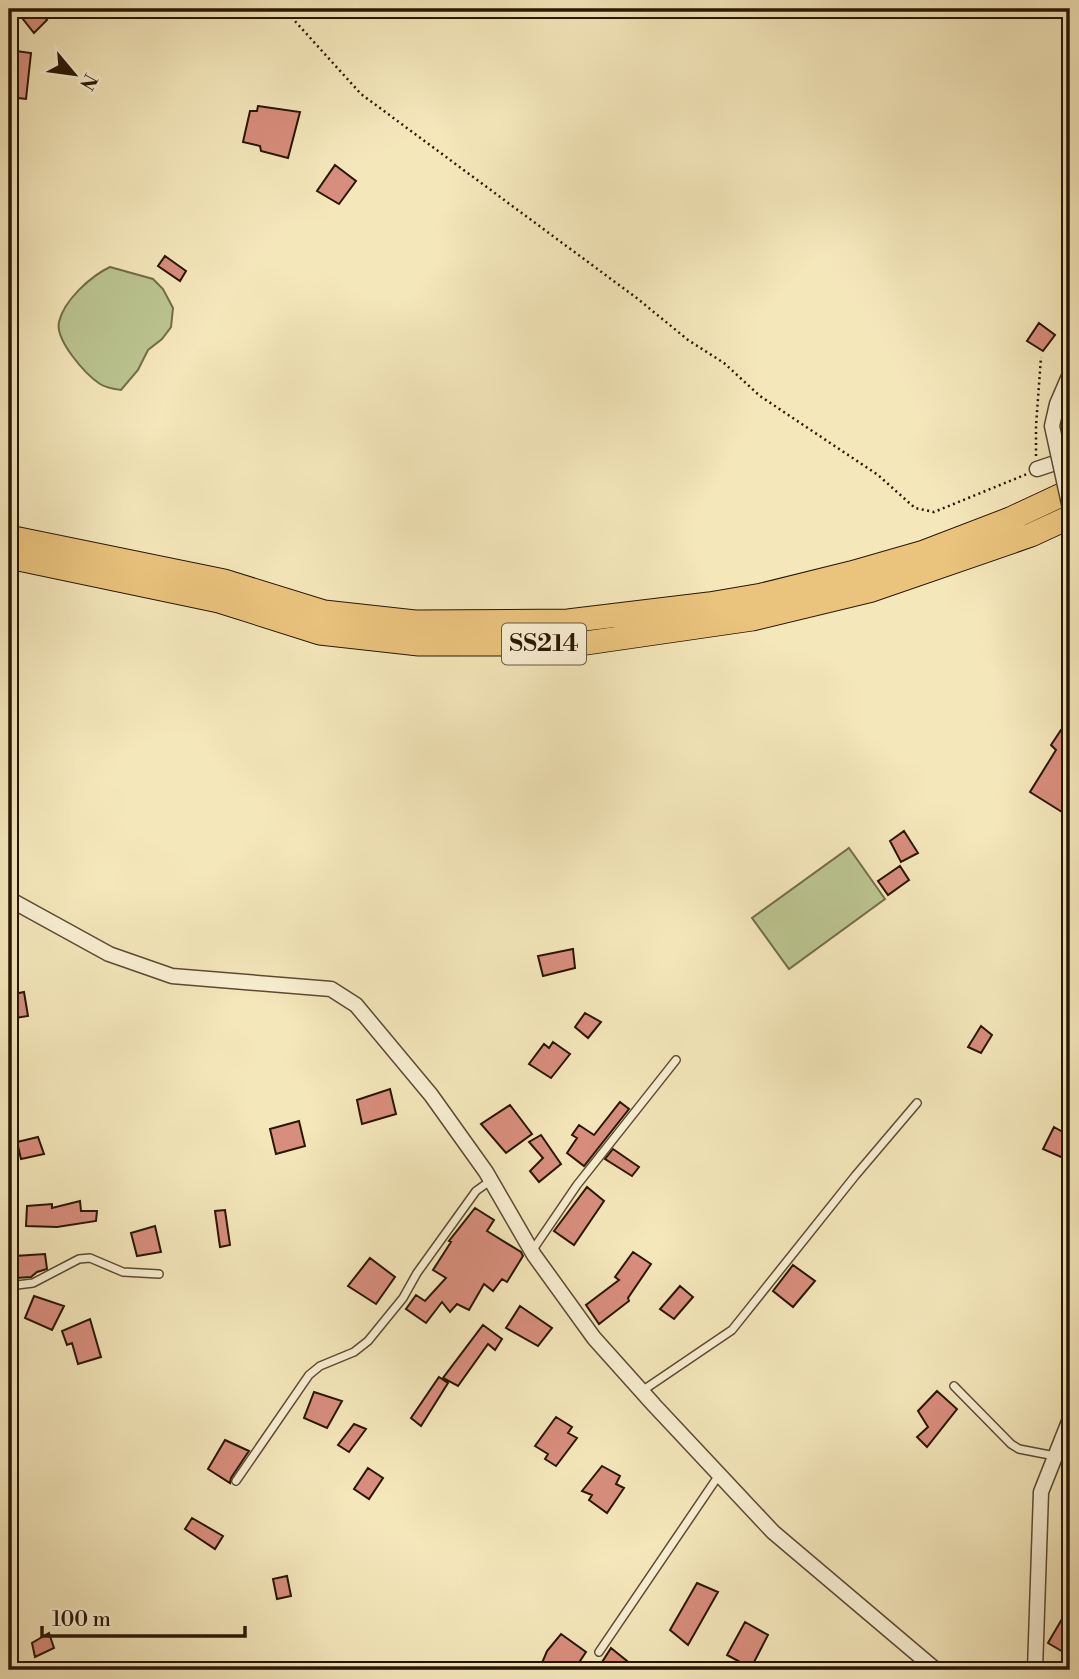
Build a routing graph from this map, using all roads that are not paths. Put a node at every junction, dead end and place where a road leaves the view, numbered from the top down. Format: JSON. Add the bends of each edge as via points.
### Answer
{"nodes":[{"id":1,"x":1070,"y":374,"type":"edge"},
{"id":2,"x":1070,"y":458,"type":"edge"},
{"id":3,"x":1037,"y":469,"type":"road end"},
{"id":4,"x":1070,"y":491,"type":"edge"},
{"id":5,"x":1070,"y":508,"type":"edge"},
{"id":6,"x":1070,"y":517,"type":"edge"},
{"id":7,"x":9,"y":537,"type":"edge"},
{"id":8,"x":9,"y":557,"type":"edge"},
{"id":9,"x":9,"y":899,"type":"edge"},
{"id":10,"x":677,"y":1060,"type":"dead end"},
{"id":11,"x":917,"y":1103,"type":"dead end"},
{"id":12,"x":491,"y":1180,"type":"junction"},
{"id":13,"x":532,"y":1252,"type":"junction"},
{"id":14,"x":159,"y":1274,"type":"dead end"},
{"id":15,"x":9,"y":1286,"type":"edge"},
{"id":16,"x":954,"y":1387,"type":"dead end"},
{"id":17,"x":642,"y":1391,"type":"junction"},
{"id":18,"x":1070,"y":1419,"type":"edge"},
{"id":19,"x":1056,"y":1456,"type":"junction"},
{"id":20,"x":719,"y":1475,"type":"junction"},
{"id":21,"x":236,"y":1481,"type":"dead end"},
{"id":22,"x":598,"y":1652,"type":"dead end"},
{"id":23,"x":936,"y":1670,"type":"edge"},
{"id":24,"x":1035,"y":1670,"type":"edge"}],
"edges":[{"from":1,"to":5,"type":"street","bridge":true,"via":[[1052,426]]},
{"from":2,"to":3,"type":"street"},
{"from":4,"to":7,"type":"highway","number":"SS214","via":[[925,552],[852,573],[709,604],[568,621],[415,622],[324,611],[223,581]]},
{"from":6,"to":8,"type":"highway","number":"SS214","via":[[873,590],[751,618],[579,644],[419,644],[320,633],[219,601]]},
{"from":9,"to":12,"type":"street","via":[[109,954],[172,976],[331,989],[356,1005],[431,1095]]},
{"from":10,"to":13,"type":"lane","via":[[578,1185]]},
{"from":11,"to":17,"type":"lane","via":[[733,1330]]},
{"from":12,"to":13,"type":"street"},
{"from":12,"to":21,"type":"lane","via":[[476,1191],[368,1341],[309,1375]]},
{"from":13,"to":17,"type":"street","via":[[594,1338]]},
{"from":14,"to":15,"type":"lane","via":[[123,1272],[90,1258],[79,1259],[33,1283]]},
{"from":16,"to":19,"type":"lane","via":[[1011,1444]]},
{"from":17,"to":20,"type":"street"},
{"from":18,"to":19,"type":"street"},
{"from":19,"to":24,"type":"street","via":[[1041,1492]]},
{"from":20,"to":22,"type":"lane"},
{"from":20,"to":23,"type":"street","via":[[773,1532]]}]}
